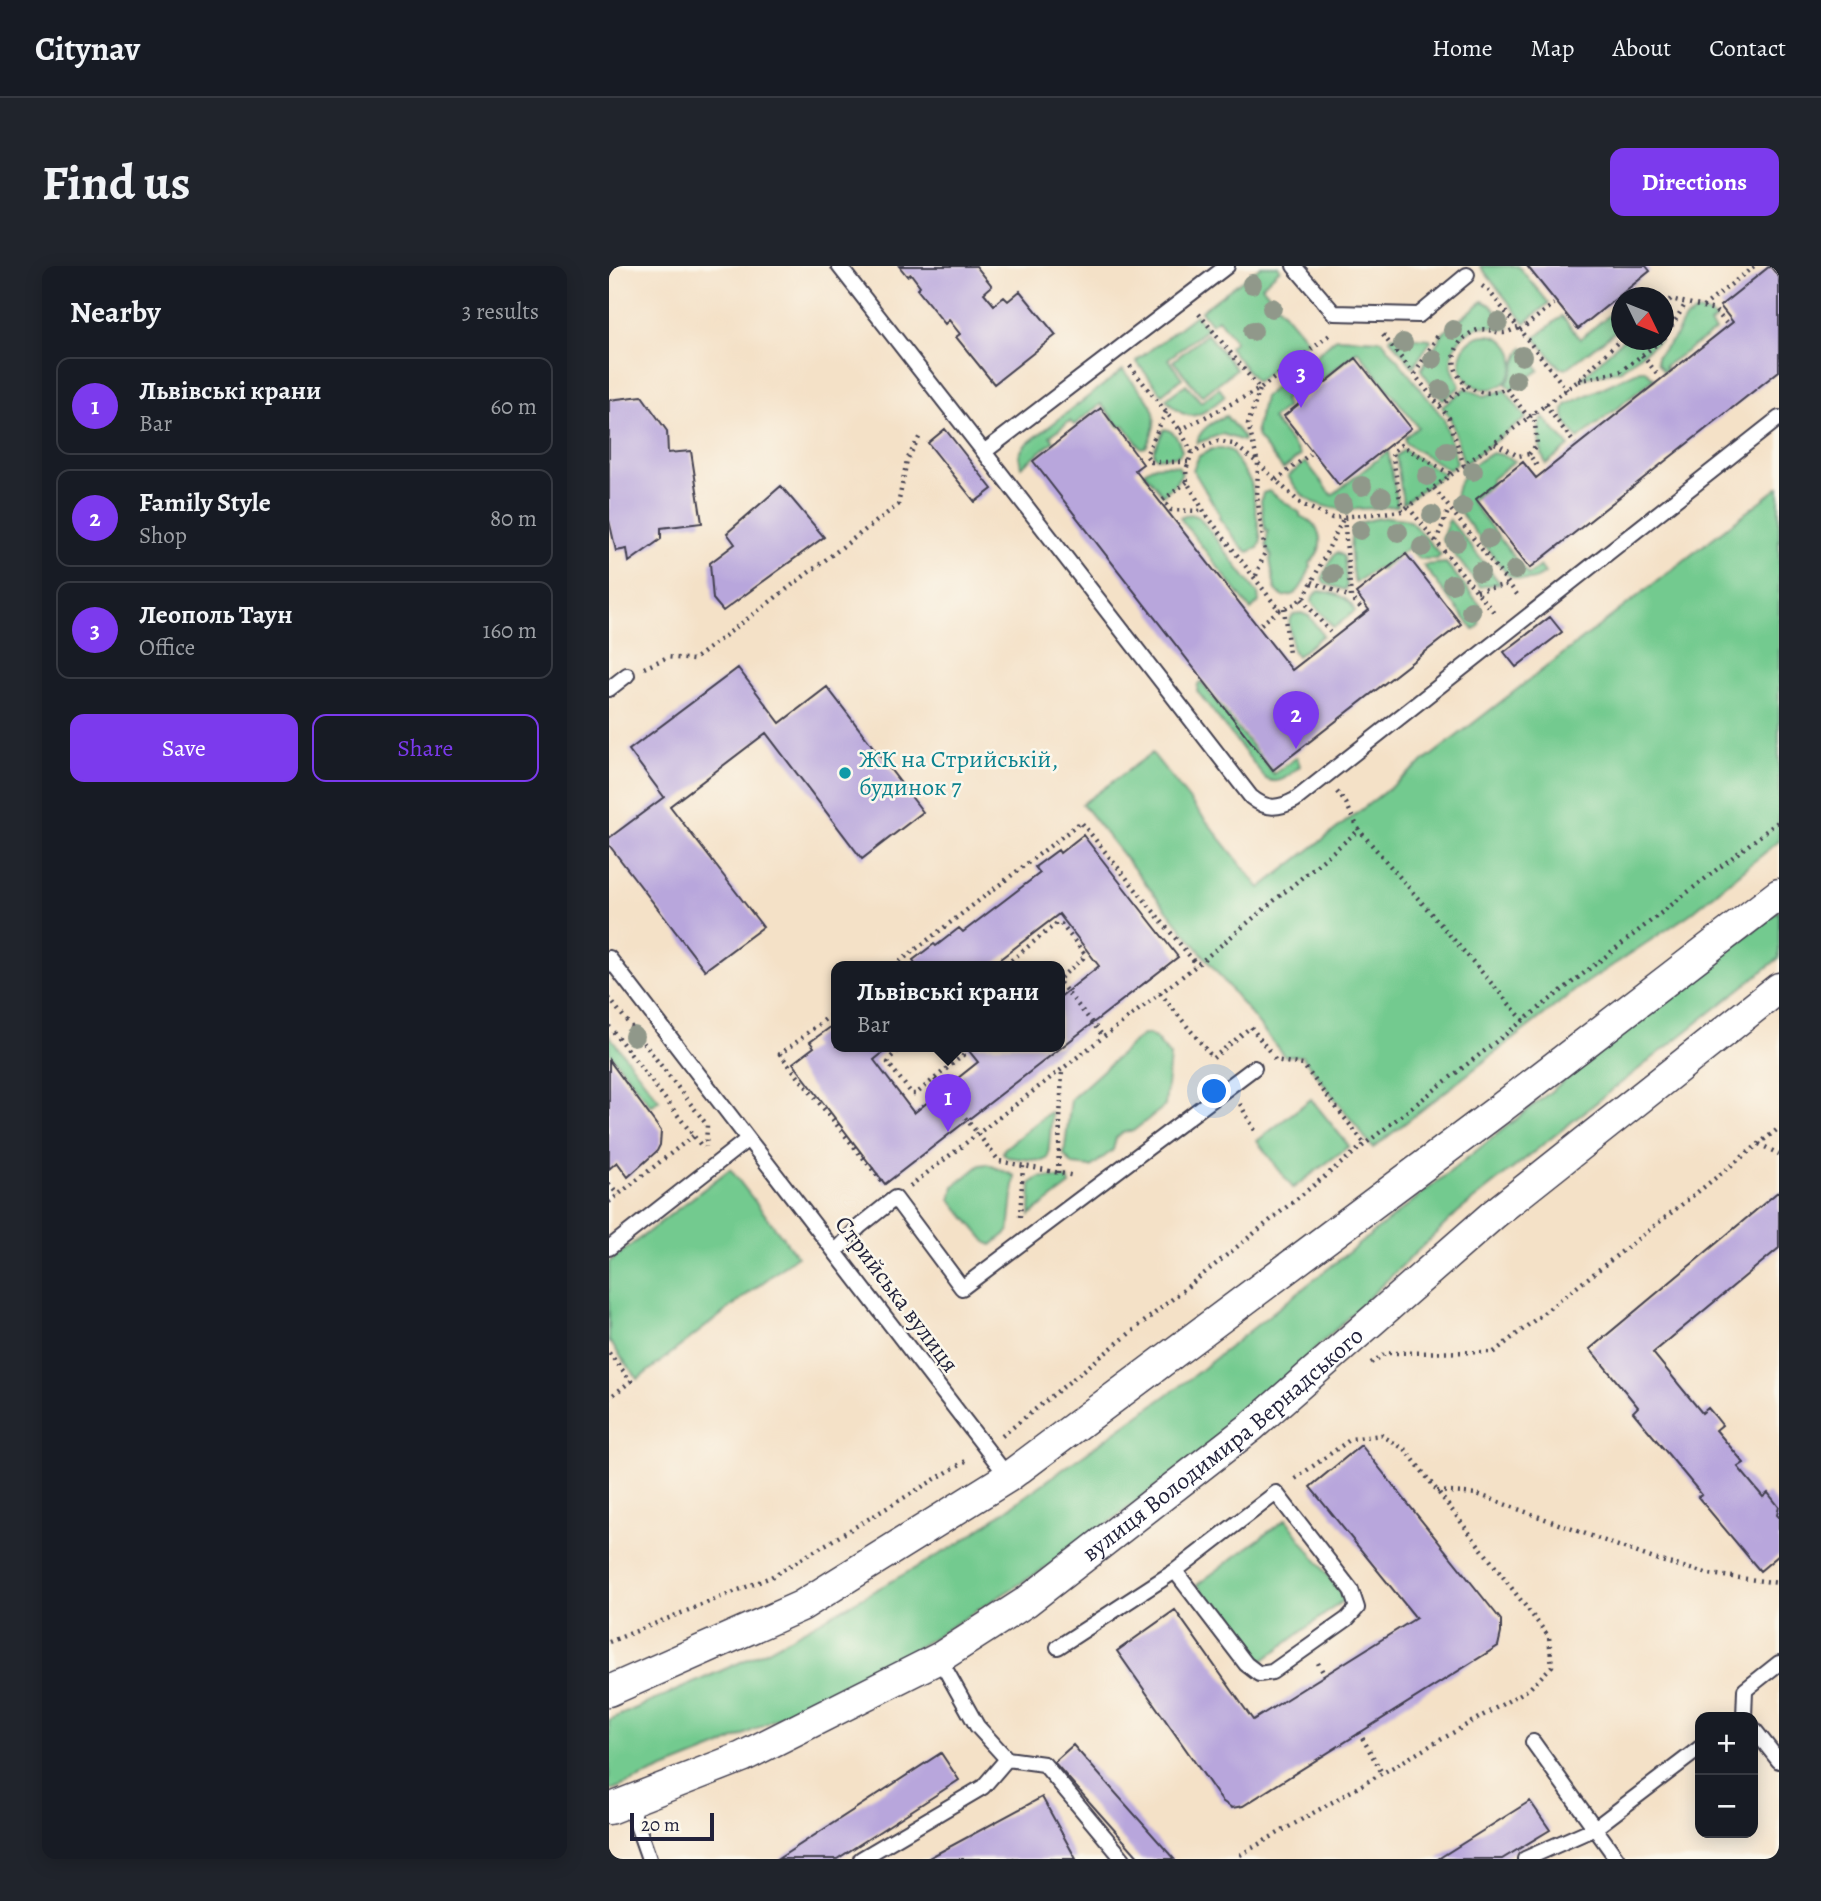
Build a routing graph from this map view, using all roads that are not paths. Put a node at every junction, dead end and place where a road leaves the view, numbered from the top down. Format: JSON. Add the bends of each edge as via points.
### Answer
{"nodes":[{"id":1,"x":839,"y":266,"type":"edge"},
{"id":2,"x":1294,"y":266,"type":"edge"},
{"id":3,"x":1221,"y":268,"type":"edge"},
{"id":4,"x":1467,"y":275,"type":"road end"},
{"id":5,"x":1779,"y":418,"type":"edge"},
{"id":6,"x":984,"y":452,"type":"junction"},
{"id":7,"x":627,"y":675,"type":"road end"},
{"id":8,"x":609,"y":689,"type":"edge"},
{"id":9,"x":1779,"y":894,"type":"edge"},
{"id":10,"x":609,"y":958,"type":"edge"},
{"id":11,"x":1779,"y":988,"type":"edge"},
{"id":12,"x":1254,"y":1069,"type":"dead end"},
{"id":13,"x":748,"y":1139,"type":"junction"},
{"id":14,"x":609,"y":1248,"type":"edge"},
{"id":15,"x":836,"y":1251,"type":"junction"},
{"id":16,"x":1008,"y":1477,"type":"junction"},
{"id":17,"x":1175,"y":1571,"type":"junction"},
{"id":18,"x":1058,"y":1647,"type":"dead end"},
{"id":19,"x":939,"y":1658,"type":"junction"},
{"id":20,"x":1779,"y":1663,"type":"edge"},
{"id":21,"x":609,"y":1691,"type":"edge"},
{"id":22,"x":1743,"y":1712,"type":"edge"},
{"id":23,"x":1758,"y":1734,"type":"edge"},
{"id":24,"x":1533,"y":1742,"type":"dead end"},
{"id":25,"x":1695,"y":1752,"type":"edge"},
{"id":26,"x":1007,"y":1759,"type":"junction"},
{"id":27,"x":1779,"y":1761,"type":"edge"},
{"id":28,"x":619,"y":1806,"type":"edge"},
{"id":29,"x":1595,"y":1828,"type":"junction"},
{"id":30,"x":649,"y":1859,"type":"edge"},
{"id":31,"x":860,"y":1859,"type":"edge"},
{"id":32,"x":1123,"y":1859,"type":"edge"},
{"id":33,"x":1525,"y":1859,"type":"edge"},
{"id":34,"x":1617,"y":1859,"type":"edge"}],
"edges":[{"from":1,"to":6,"type":"lane"},
{"from":2,"to":4,"type":"lane","via":[[1334,313],[1419,315]]},
{"from":3,"to":6,"type":"lane"},
{"from":5,"to":6,"type":"lane","via":[[1295,800],[1271,808],[1251,797]]},
{"from":7,"to":8,"type":"lane"},
{"from":9,"to":16,"type":"street"},
{"from":10,"to":13,"type":"lane","name":"Стрийська вулиця"},
{"from":11,"to":19,"type":"street","name":"вулиця Володимира Вернадського","via":[[1494,1214],[1251,1427],[1026,1602]]},
{"from":12,"to":15,"type":"lane","via":[[962,1288],[895,1198]]},
{"from":13,"to":14,"type":"lane"},
{"from":13,"to":15,"type":"lane","name":"Стрийська вулиця"},
{"from":15,"to":16,"type":"lane","name":"Стрийська вулиця"},
{"from":16,"to":21,"type":"street","via":[[801,1606]]},
{"from":17,"to":17,"type":"lane","via":[[1276,1493],[1351,1590],[1357,1608],[1272,1672],[1259,1674],[1246,1664]]},
{"from":17,"to":18,"type":"lane"},
{"from":19,"to":26,"type":"lane","via":[[977,1726]]},
{"from":19,"to":28,"type":"street","name":"вулиця Володимира Вернадського","via":[[742,1757]]},
{"from":20,"to":22,"type":"lane","via":[[1745,1690]]},
{"from":23,"to":27,"type":"lane"},
{"from":24,"to":29,"type":"lane"},
{"from":25,"to":29,"type":"lane"},
{"from":26,"to":31,"type":"lane","via":[[983,1787]]},
{"from":26,"to":32,"type":"lane","via":[[1044,1764]]},
{"from":28,"to":30,"type":"lane"},
{"from":29,"to":33,"type":"lane"},
{"from":29,"to":34,"type":"lane"}]}
